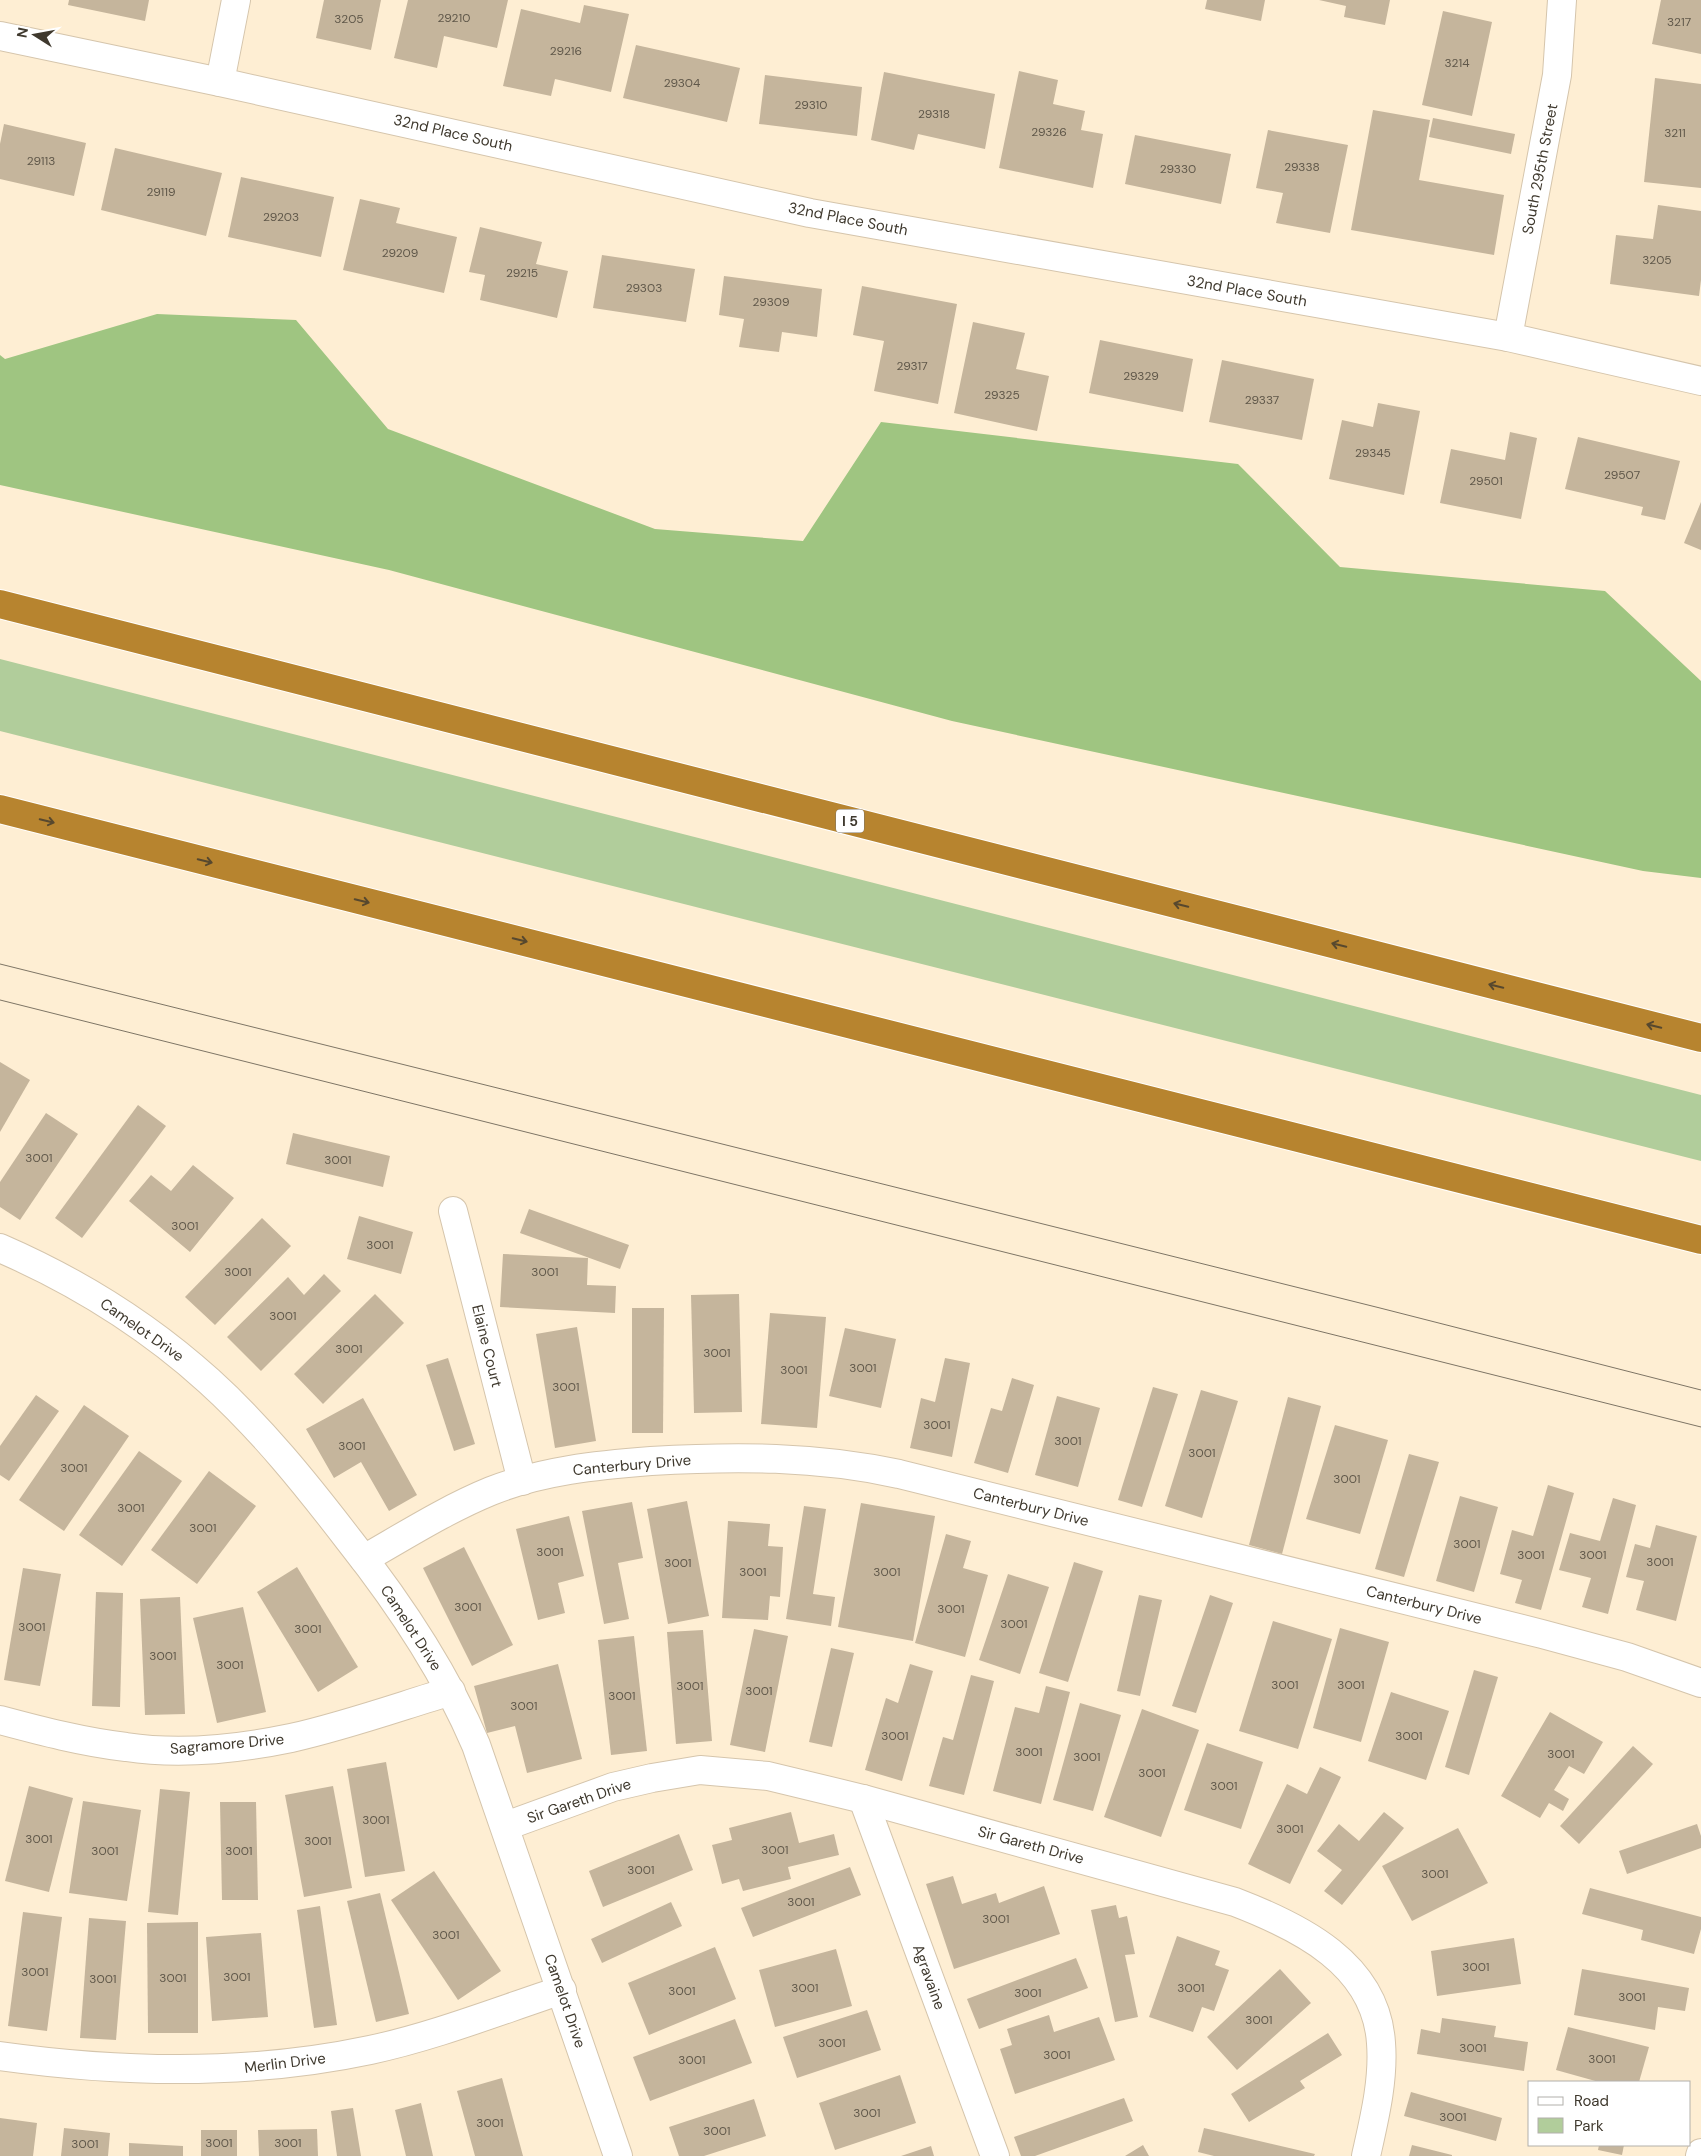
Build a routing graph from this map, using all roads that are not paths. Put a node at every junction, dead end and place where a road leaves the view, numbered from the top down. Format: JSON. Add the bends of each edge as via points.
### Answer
{"nodes":[{"id":1,"x":236,"y":0,"type":"edge"},
{"id":2,"x":1562,"y":0,"type":"edge"},
{"id":3,"x":0,"y":36,"type":"edge"},
{"id":4,"x":220,"y":82,"type":"junction"},
{"id":5,"x":1508,"y":337,"type":"junction"},
{"id":6,"x":1701,"y":381,"type":"edge"},
{"id":7,"x":0,"y":604,"type":"edge"},
{"id":8,"x":0,"y":810,"type":"edge"},
{"id":9,"x":1701,"y":1038,"type":"edge"},
{"id":10,"x":453,"y":1211,"type":"dead end"},
{"id":11,"x":1701,"y":1240,"type":"edge"},
{"id":12,"x":0,"y":1248,"type":"edge"},
{"id":13,"x":522,"y":1481,"type":"junction"},
{"id":14,"x":364,"y":1559,"type":"junction"},
{"id":15,"x":1701,"y":1683,"type":"edge"},
{"id":16,"x":451,"y":1691,"type":"junction"},
{"id":17,"x":0,"y":1720,"type":"edge"},
{"id":18,"x":863,"y":1799,"type":"junction"},
{"id":19,"x":506,"y":1826,"type":"junction"},
{"id":20,"x":562,"y":1990,"type":"junction"},
{"id":21,"x":0,"y":2056,"type":"edge"},
{"id":22,"x":618,"y":2156,"type":"edge"},
{"id":23,"x":995,"y":2156,"type":"edge"},
{"id":24,"x":1366,"y":2156,"type":"edge"}],
"edges":[{"from":1,"to":4,"type":"street"},
{"from":2,"to":5,"type":"street","name":"South 295th Street","via":[[1557,75]]},
{"from":3,"to":4,"type":"street","name":"32nd Place South"},
{"from":4,"to":5,"type":"street","name":"32nd Place South","via":[[810,213]]},
{"from":5,"to":6,"type":"street","name":"32nd Place South"},
{"from":9,"to":7,"type":"highway","number":"I 5","one_way":true},
{"from":8,"to":11,"type":"highway","one_way":true},
{"from":10,"to":13,"type":"street","name":"Elaine Court"},
{"from":12,"to":14,"type":"street","name":"Camelot Drive","via":[[105,1302],[178,1355],[243,1414],[324,1506]]},
{"from":13,"to":14,"type":"street","name":"Canterbury Drive","via":[[458,1507]]},
{"from":13,"to":15,"type":"street","name":"Canterbury Drive","via":[[625,1463],[709,1458],[802,1459],[862,1466],[1542,1634],[1627,1657]]},
{"from":14,"to":16,"type":"street","name":"Camelot Drive","via":[[431,1656]]},
{"from":16,"to":17,"type":"street","name":"Sagramore Drive","via":[[299,1736],[218,1748],[127,1748]]},
{"from":16,"to":19,"type":"street","name":"Camelot Drive","via":[[476,1745]]},
{"from":18,"to":19,"type":"street","name":"Sir Gareth Drive","via":[[768,1776],[700,1770],[613,1786]]},
{"from":18,"to":23,"type":"street","name":"Agravaine"},
{"from":18,"to":24,"type":"street","name":"Sir Gareth Drive","via":[[1216,1895],[1279,1920],[1326,1948],[1346,1966],[1364,1990],[1380,2028],[1380,2070]]},
{"from":19,"to":20,"type":"street","name":"Camelot Drive"},
{"from":20,"to":21,"type":"street","name":"Merlin Drive","via":[[401,2042],[330,2058],[277,2065],[161,2069],[68,2064]]},
{"from":20,"to":22,"type":"street","name":"Camelot Drive"}]}
